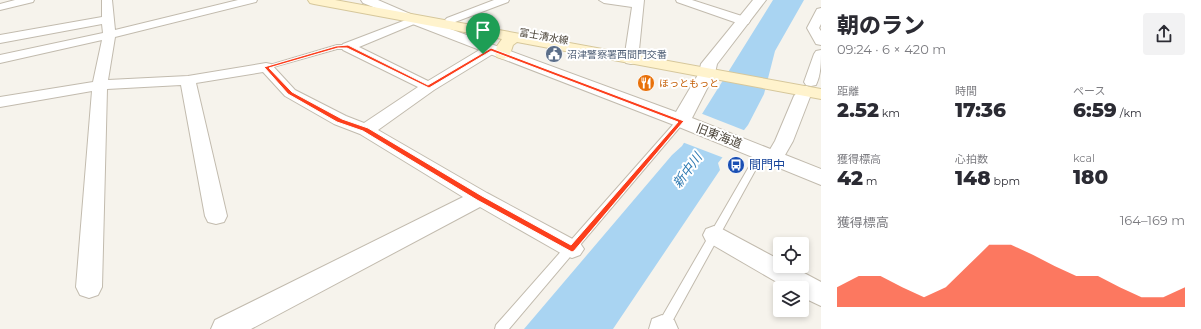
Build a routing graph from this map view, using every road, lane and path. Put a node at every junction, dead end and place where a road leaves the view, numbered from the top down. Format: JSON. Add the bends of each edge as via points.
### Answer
{"nodes":[{"id":1,"x":29,"y":0,"type":"edge"},
{"id":2,"x":108,"y":0,"type":"edge"},
{"id":3,"x":252,"y":0,"type":"edge"},
{"id":4,"x":314,"y":0,"type":"edge"},
{"id":5,"x":367,"y":0,"type":"edge"},
{"id":6,"x":504,"y":0,"type":"edge"},
{"id":7,"x":604,"y":0,"type":"edge"},
{"id":8,"x":681,"y":0,"type":"edge"},
{"id":9,"x":760,"y":0,"type":"edge"},
{"id":10,"x":639,"y":2,"type":"edge"},
{"id":11,"x":0,"y":7,"type":"edge"},
{"id":12,"x":821,"y":11,"type":"edge"},
{"id":13,"x":412,"y":18,"type":"junction"},
{"id":14,"x":108,"y":19,"type":"junction"},
{"id":15,"x":451,"y":20,"type":"junction"},
{"id":16,"x":744,"y":21,"type":"junction"},
{"id":17,"x":817,"y":29,"type":"edge"},
{"id":18,"x":109,"y":36,"type":"junction"},
{"id":19,"x":514,"y":38,"type":"junction"},
{"id":20,"x":0,"y":39,"type":"edge"},
{"id":21,"x":821,"y":41,"type":"edge"},
{"id":22,"x":348,"y":47,"type":"junction"},
{"id":23,"x":497,"y":52,"type":"junction"},
{"id":24,"x":821,"y":54,"type":"edge"},
{"id":25,"x":631,"y":55,"type":"junction"},
{"id":26,"x":0,"y":59,"type":"edge"},
{"id":27,"x":266,"y":67,"type":"junction"},
{"id":28,"x":713,"y":68,"type":"junction"},
{"id":29,"x":188,"y":80,"type":"junction"},
{"id":30,"x":100,"y":85,"type":"junction"},
{"id":31,"x":808,"y":86,"type":"edge"},
{"id":32,"x":429,"y":87,"type":"junction"},
{"id":33,"x":0,"y":102,"type":"edge"},
{"id":34,"x":681,"y":121,"type":"junction"},
{"id":35,"x":366,"y":130,"type":"junction"},
{"id":36,"x":774,"y":158,"type":"junction"},
{"id":37,"x":821,"y":177,"type":"edge"},
{"id":38,"x":480,"y":198,"type":"junction"},
{"id":39,"x":216,"y":216,"type":"dead end"},
{"id":40,"x":714,"y":235,"type":"junction"},
{"id":41,"x":572,"y":249,"type":"junction"},
{"id":42,"x":88,"y":287,"type":"dead end"},
{"id":43,"x":821,"y":295,"type":"edge"},
{"id":44,"x":225,"y":329,"type":"edge"},
{"id":45,"x":501,"y":329,"type":"edge"},
{"id":46,"x":663,"y":329,"type":"edge"}],
"edges":[{"from":1,"to":11,"type":"street"},
{"from":2,"to":14,"type":"street"},
{"from":3,"to":18,"type":"street"},
{"from":4,"to":13,"type":"main road","name":"富士清水線"},
{"from":5,"to":13,"type":"street","name":"旧東海道"},
{"from":6,"to":15,"type":"street"},
{"from":7,"to":10,"type":"street"},
{"from":8,"to":16,"type":"street"},
{"from":9,"to":16,"type":"street"},
{"from":10,"to":25,"type":"street"},
{"from":12,"to":17,"type":"street"},
{"from":13,"to":15,"type":"main road","name":"富士清水線"},
{"from":13,"to":19,"type":"main road","name":"富士清水線"},
{"from":13,"to":22,"type":"street"},
{"from":13,"to":23,"type":"street","name":"旧東海道"},
{"from":14,"to":18,"type":"street"},
{"from":14,"to":20,"type":"street"},
{"from":15,"to":25,"type":"main road","name":"富士清水線"},
{"from":16,"to":28,"type":"street"},
{"from":17,"to":21,"type":"street"},
{"from":18,"to":26,"type":"street"},
{"from":18,"to":30,"type":"street"},
{"from":19,"to":23,"type":"main road","via":[[508,40]]},
{"from":19,"to":25,"type":"main road","name":"富士清水線"},
{"from":22,"to":27,"type":"lane","via":[[337,47]]},
{"from":22,"to":32,"type":"street"},
{"from":23,"to":32,"type":"street"},
{"from":23,"to":34,"type":"street","name":"旧東海道"},
{"from":24,"to":31,"type":"street"},
{"from":25,"to":28,"type":"main road","name":"富士清水線"},
{"from":27,"to":29,"type":"street"},
{"from":27,"to":35,"type":"street","via":[[290,93],[340,120]]},
{"from":28,"to":31,"type":"main road","name":"富士清水線"},
{"from":28,"to":34,"type":"street"},
{"from":29,"to":30,"type":"street"},
{"from":29,"to":39,"type":"street"},
{"from":30,"to":33,"type":"street"},
{"from":30,"to":42,"type":"street"},
{"from":31,"to":36,"type":"street"},
{"from":32,"to":35,"type":"street"},
{"from":34,"to":36,"type":"street","name":"旧東海道"},
{"from":34,"to":41,"type":"lane"},
{"from":35,"to":38,"type":"street"},
{"from":36,"to":37,"type":"street","name":"旧東海道"},
{"from":36,"to":40,"type":"lane","via":[[753,167]]},
{"from":38,"to":41,"type":"street"},
{"from":38,"to":44,"type":"street"},
{"from":40,"to":43,"type":"street"},
{"from":40,"to":46,"type":"lane"},
{"from":41,"to":45,"type":"lane"}]}
